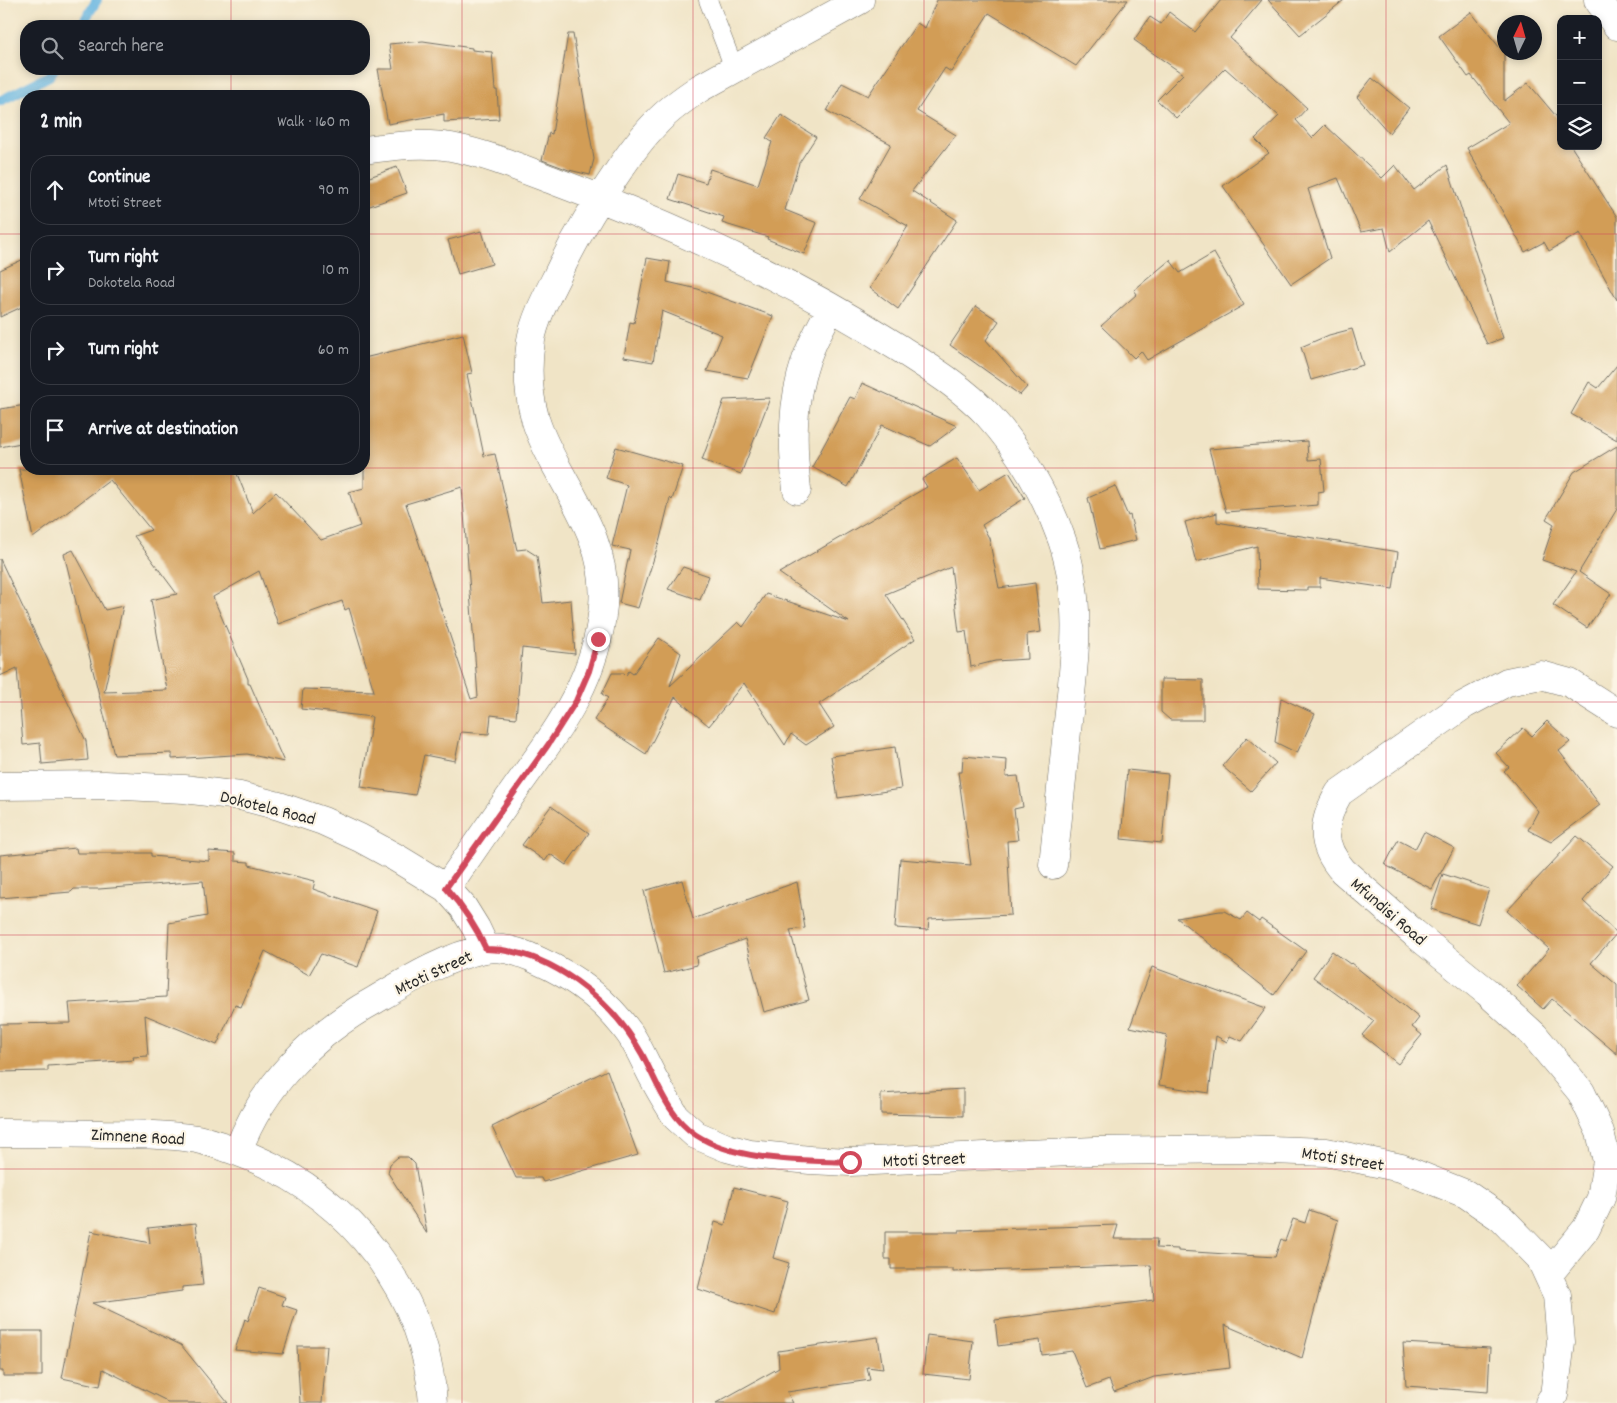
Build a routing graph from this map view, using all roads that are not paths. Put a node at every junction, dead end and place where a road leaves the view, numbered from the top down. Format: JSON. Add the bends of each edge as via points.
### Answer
{"nodes":[{"id":1,"x":708,"y":0,"type":"edge"},
{"id":2,"x":860,"y":0,"type":"edge"},
{"id":3,"x":1598,"y":0,"type":"edge"},
{"id":4,"x":1617,"y":26,"type":"edge"},
{"id":5,"x":734,"y":68,"type":"junction"},
{"id":6,"x":370,"y":149,"type":"edge"},
{"id":7,"x":600,"y":198,"type":"junction"},
{"id":8,"x":831,"y":308,"type":"junction"},
{"id":9,"x":797,"y":490,"type":"dead end"},
{"id":10,"x":1617,"y":713,"type":"edge"},
{"id":11,"x":0,"y":786,"type":"edge"},
{"id":12,"x":1053,"y":865,"type":"dead end"},
{"id":13,"x":446,"y":888,"type":"junction"},
{"id":14,"x":486,"y":949,"type":"junction"},
{"id":15,"x":0,"y":1133,"type":"edge"},
{"id":16,"x":238,"y":1151,"type":"junction"},
{"id":17,"x":1612,"y":1163,"type":"edge"},
{"id":18,"x":1548,"y":1275,"type":"junction"},
{"id":19,"x":433,"y":1403,"type":"edge"},
{"id":20,"x":1549,"y":1403,"type":"edge"}],
"edges":[{"from":1,"to":5,"type":"lane"},
{"from":2,"to":5,"type":"street"},
{"from":3,"to":4,"type":"street"},
{"from":5,"to":7,"type":"street","via":[[675,105],[657,121]]},
{"from":6,"to":7,"type":"street","via":[[430,144],[453,148],[502,162]]},
{"from":7,"to":8,"type":"street","via":[[727,253]]},
{"from":7,"to":13,"type":"street","via":[[573,242],[542,305],[529,364],[535,419],[598,550],[604,581],[598,639],[576,701]]},
{"from":8,"to":9,"type":"street","via":[[806,359],[798,387],[792,450]]},
{"from":8,"to":12,"type":"street","via":[[944,378],[988,415],[1017,451],[1048,506],[1061,537],[1074,584],[1076,621]]},
{"from":10,"to":17,"type":"street","name":"Mfundisi Road","via":[[1570,683],[1541,675],[1507,682],[1464,705],[1339,793],[1330,808],[1325,828],[1325,843],[1343,871],[1487,992],[1534,1036],[1581,1092]]},
{"from":11,"to":13,"type":"street","name":"Dokotela Road","via":[[105,785],[240,796],[279,806],[353,834]]},
{"from":13,"to":14,"type":"street","name":"Dokotela Road","via":[[463,907]]},
{"from":14,"to":16,"type":"street","name":"Mtoti Street","via":[[456,958],[340,1020],[300,1054],[275,1085]]},
{"from":14,"to":18,"type":"street","name":"Mtoti Street","via":[[515,951],[530,957],[575,981],[598,998],[630,1035],[676,1117],[696,1135],[727,1148],[777,1158],[850,1162],[1094,1151],[1241,1149],[1326,1152],[1401,1168],[1466,1194],[1501,1218],[1540,1258]]},
{"from":15,"to":16,"type":"street","name":"Zimnene Road","via":[[159,1134],[199,1140]]},
{"from":16,"to":19,"type":"street","name":"Zimnene Road","via":[[309,1187],[368,1241],[410,1309],[424,1346]]},
{"from":17,"to":18,"type":"street","name":"Mfundisi Road","via":[[1601,1198],[1586,1229]]},
{"from":18,"to":20,"type":"street","name":"Mtoti Street","via":[[1557,1295],[1561,1342],[1554,1395]]}]}
